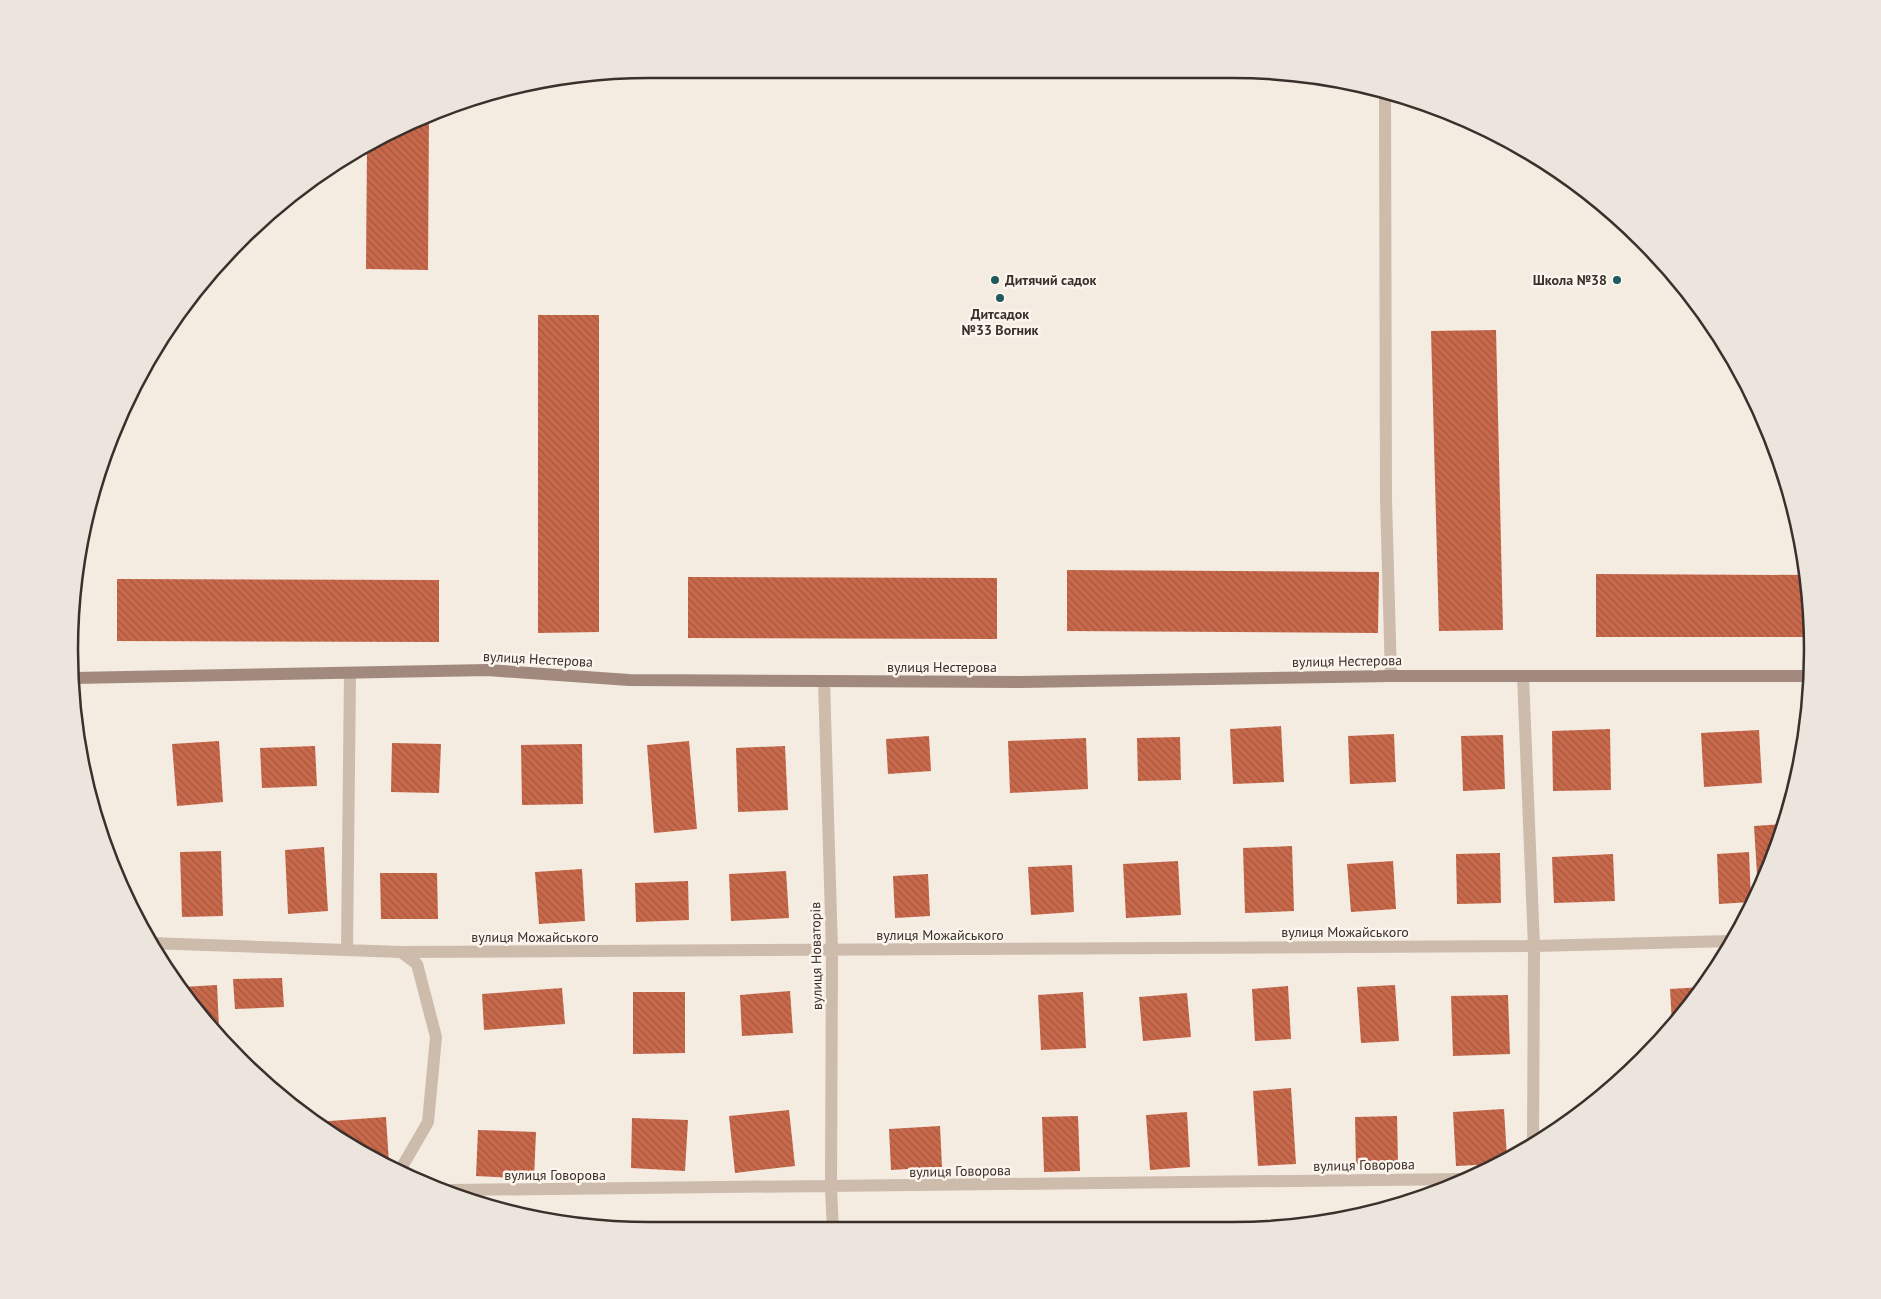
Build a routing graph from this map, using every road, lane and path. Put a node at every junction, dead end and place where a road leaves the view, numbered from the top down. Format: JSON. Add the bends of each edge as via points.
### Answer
{"nodes":[{"id":1,"x":1385,"y":99,"type":"edge"},
{"id":2,"x":350,"y":673,"type":"junction"},
{"id":3,"x":1391,"y":676,"type":"junction"},
{"id":4,"x":1523,"y":676,"type":"junction"},
{"id":5,"x":1803,"y":676,"type":"edge"},
{"id":6,"x":79,"y":678,"type":"edge"},
{"id":7,"x":824,"y":681,"type":"junction"},
{"id":8,"x":1724,"y":941,"type":"edge"},
{"id":9,"x":159,"y":943,"type":"edge"},
{"id":10,"x":1534,"y":946,"type":"junction"},
{"id":11,"x":347,"y":950,"type":"junction"},
{"id":12,"x":832,"y":951,"type":"junction"},
{"id":13,"x":401,"y":952,"type":"junction"},
{"id":14,"x":1533,"y":1135,"type":"edge"},
{"id":15,"x":403,"y":1166,"type":"edge"},
{"id":16,"x":1447,"y":1179,"type":"edge"},
{"id":17,"x":831,"y":1187,"type":"junction"},
{"id":18,"x":463,"y":1190,"type":"edge"},
{"id":19,"x":833,"y":1222,"type":"edge"}],
"edges":[{"from":1,"to":3,"type":"street","via":[[1386,499]]},
{"from":2,"to":6,"type":"street","name":"вулиця Нестерова"},
{"from":2,"to":7,"type":"street","name":"вулиця Нестерова","via":[[487,670],[629,680]]},
{"from":2,"to":11,"type":"street"},
{"from":3,"to":4,"type":"street","name":"вулиця Нестерова"},
{"from":3,"to":7,"type":"street","name":"вулиця Нестерова","via":[[1021,682]]},
{"from":4,"to":5,"type":"street","name":"вулиця Нестерова"},
{"from":4,"to":10,"type":"street"},
{"from":7,"to":12,"type":"street","name":"вулиця Новаторів"},
{"from":8,"to":10,"type":"street","name":"вулиця Можайського"},
{"from":9,"to":11,"type":"street","name":"вулиця Можайського"},
{"from":10,"to":12,"type":"street","name":"вулиця Можайського"},
{"from":10,"to":14,"type":"street"},
{"from":11,"to":13,"type":"street","name":"вулиця Можайського"},
{"from":12,"to":13,"type":"street","name":"вулиця Можайського"},
{"from":12,"to":17,"type":"street","name":"вулиця Новаторів"},
{"from":13,"to":15,"type":"street","via":[[417,964],[436,1037],[428,1122]]},
{"from":16,"to":17,"type":"street","name":"вулиця Говорова"},
{"from":17,"to":18,"type":"street","name":"вулиця Говорова"},
{"from":17,"to":19,"type":"street","name":"вулиця Новаторів"}]}
